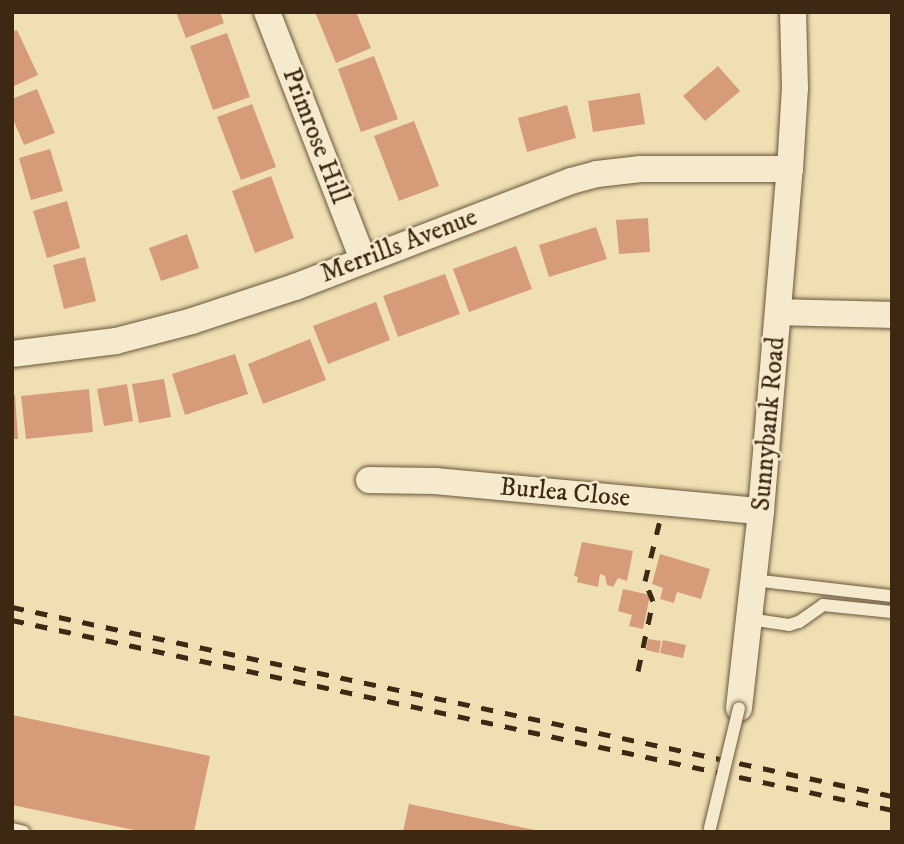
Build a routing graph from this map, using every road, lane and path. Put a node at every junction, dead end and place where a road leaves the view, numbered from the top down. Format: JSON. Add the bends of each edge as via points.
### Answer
{"nodes":[{"id":1,"x":267,"y":12,"type":"edge"},
{"id":2,"x":793,"y":12,"type":"edge"},
{"id":3,"x":790,"y":169,"type":"junction"},
{"id":4,"x":363,"y":259,"type":"junction"},
{"id":5,"x":778,"y":312,"type":"junction"},
{"id":6,"x":892,"y":315,"type":"edge"},
{"id":7,"x":13,"y":347,"type":"edge"},
{"id":8,"x":369,"y":480,"type":"dead end"},
{"id":9,"x":761,"y":511,"type":"junction"},
{"id":10,"x":753,"y":580,"type":"junction"},
{"id":11,"x":892,"y":596,"type":"edge"},
{"id":12,"x":892,"y":612,"type":"edge"},
{"id":13,"x":749,"y":618,"type":"junction"},
{"id":14,"x":739,"y":708,"type":"joint"},
{"id":15,"x":12,"y":829,"type":"edge"},
{"id":16,"x":710,"y":830,"type":"edge"},
{"id":17,"x":24,"y":832,"type":"edge"}],
"edges":[{"from":1,"to":4,"type":"street","name":"Primrose Hill"},
{"from":2,"to":3,"type":"street","name":"Sunnybank Road"},
{"from":3,"to":4,"type":"street","name":"Merrills Avenue","via":[[641,169],[597,174]]},
{"from":3,"to":5,"type":"street","name":"Sunnybank Road"},
{"from":4,"to":7,"type":"street","name":"Merrills Avenue","via":[[295,287],[155,332],[71,348]]},
{"from":5,"to":6,"type":"street"},
{"from":5,"to":9,"type":"street","name":"Sunnybank Road"},
{"from":8,"to":9,"type":"street","name":"Burlea Close","via":[[435,481]]},
{"from":9,"to":10,"type":"street","name":"Sunnybank Road"},
{"from":10,"to":11,"type":"lane"},
{"from":10,"to":13,"type":"street","name":"Sunnybank Road"},
{"from":12,"to":13,"type":"lane","via":[[823,605],[789,625]]},
{"from":13,"to":14,"type":"street","name":"Sunnybank Road"},
{"from":14,"to":16,"type":"lane","name":"Sunnybank Road","bridge":true},
{"from":15,"to":17,"type":"lane"}]}
